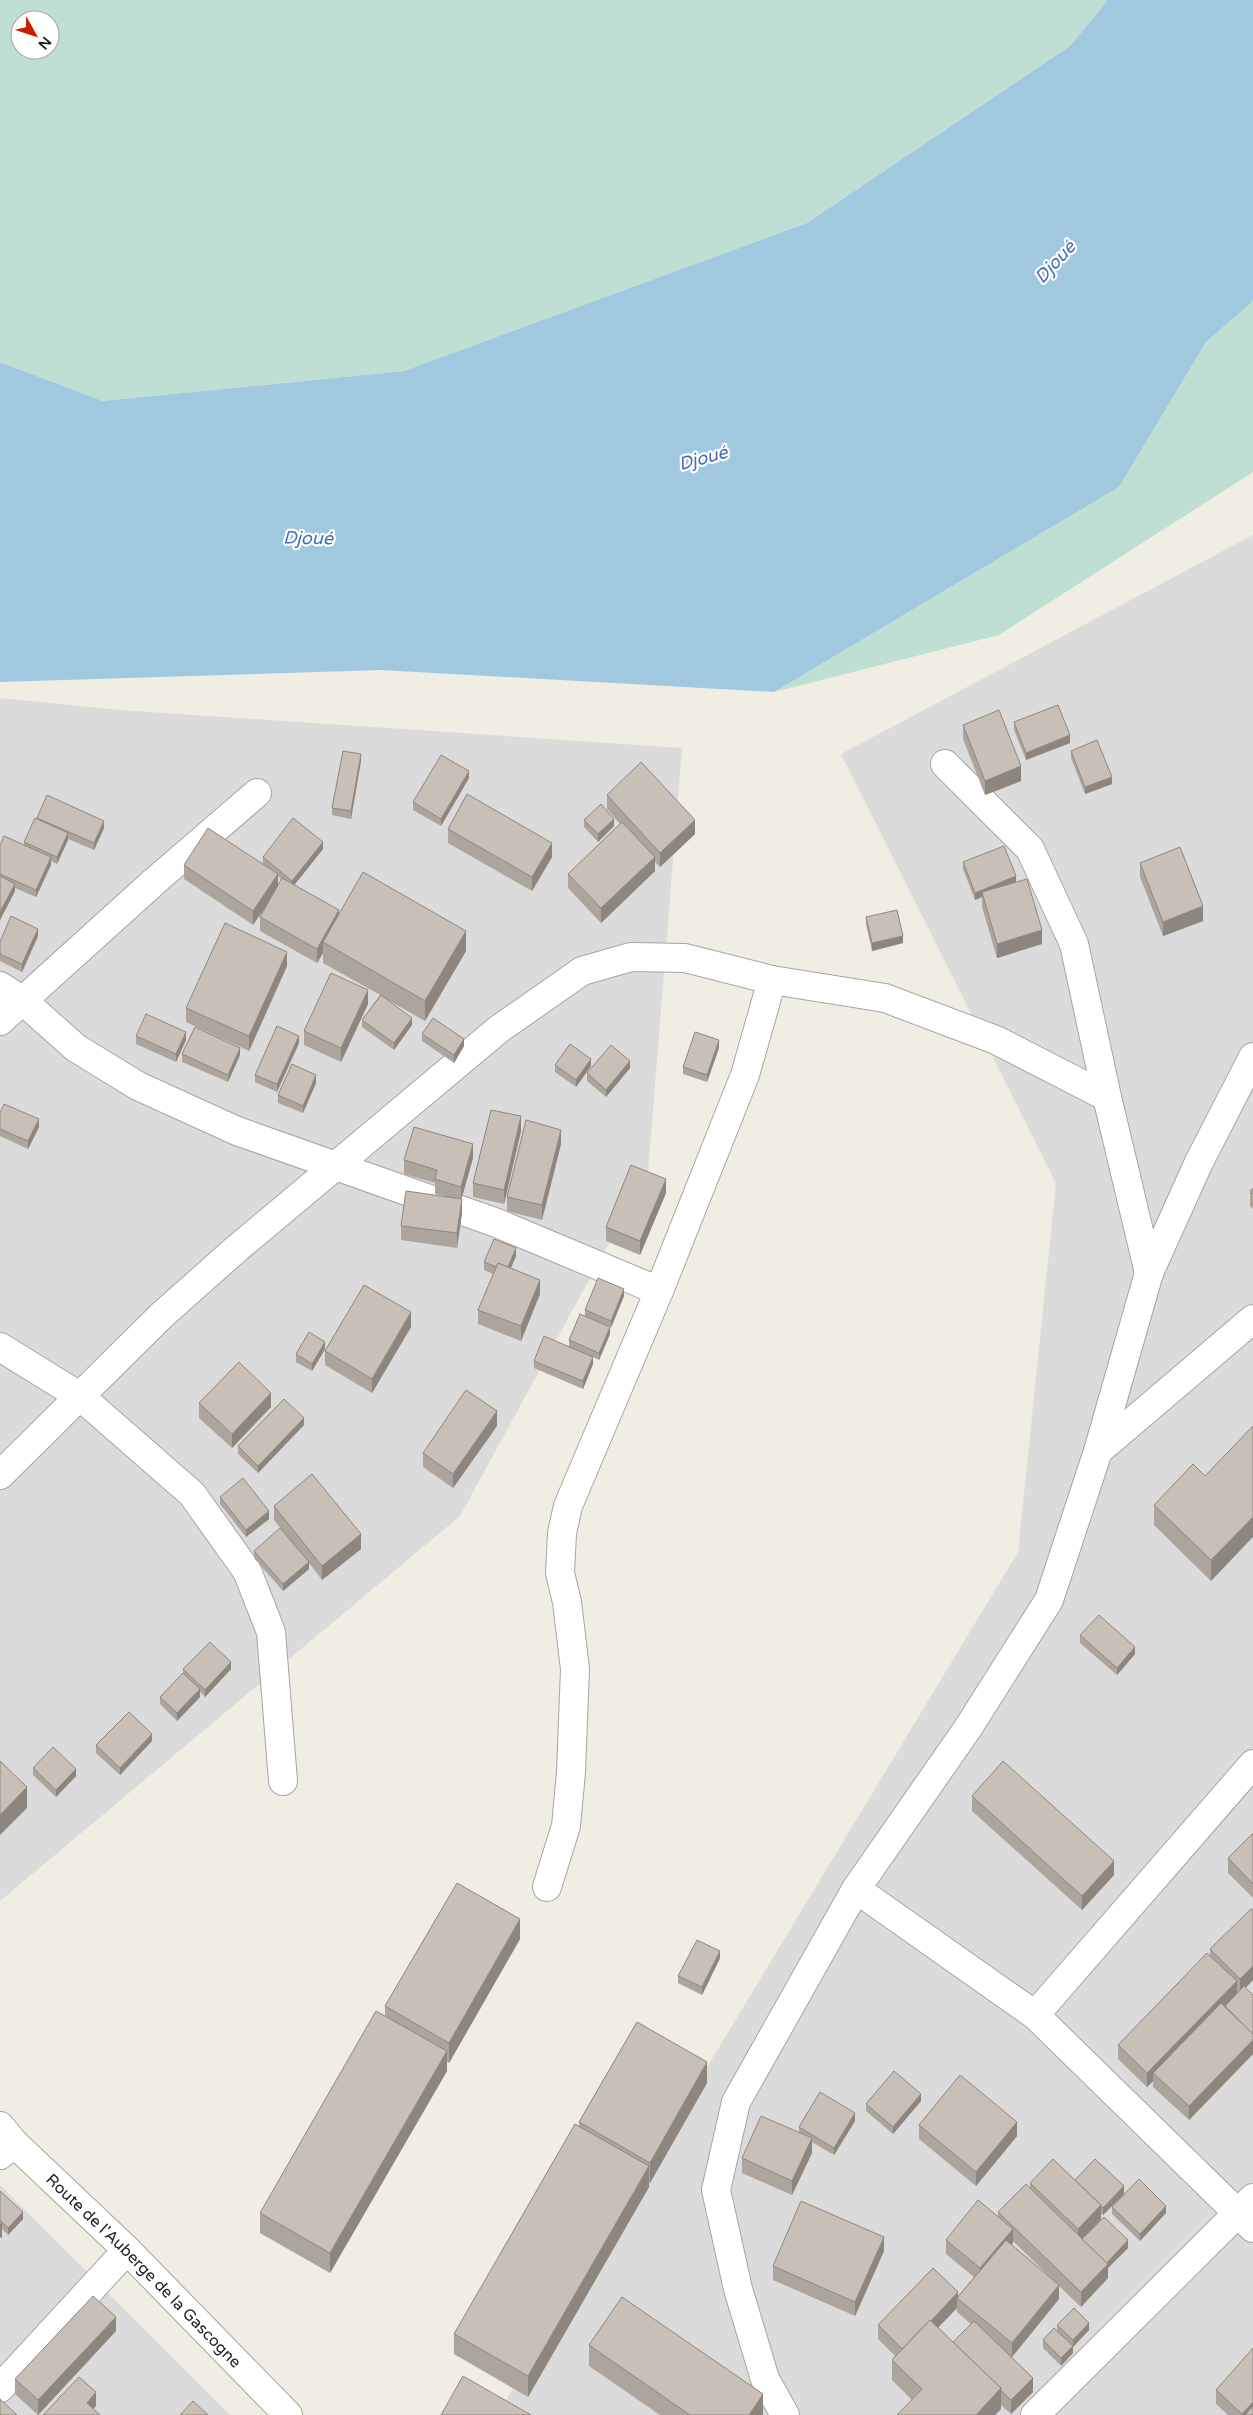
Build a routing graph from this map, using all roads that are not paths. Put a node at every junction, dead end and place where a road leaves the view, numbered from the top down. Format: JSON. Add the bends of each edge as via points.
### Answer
{"nodes":[{"id":1,"x":945,"y":764,"type":"dead end"},
{"id":2,"x":258,"y":793,"type":"dead end"},
{"id":3,"x":772,"y":980,"type":"junction"},
{"id":4,"x":11,"y":993,"type":"edge"},
{"id":5,"x":0,"y":1020,"type":"edge"},
{"id":6,"x":1253,"y":1056,"type":"edge"},
{"id":7,"x":1107,"y":1097,"type":"junction"},
{"id":8,"x":334,"y":1167,"type":"junction"},
{"id":9,"x":1149,"y":1273,"type":"junction"},
{"id":10,"x":659,"y":1291,"type":"junction"},
{"id":11,"x":1253,"y":1319,"type":"edge"},
{"id":12,"x":0,"y":1347,"type":"edge"},
{"id":13,"x":81,"y":1397,"type":"junction"},
{"id":14,"x":1098,"y":1451,"type":"junction"},
{"id":15,"x":0,"y":1475,"type":"edge"},
{"id":16,"x":1253,"y":1764,"type":"edge"},
{"id":17,"x":283,"y":1781,"type":"dead end"},
{"id":18,"x":547,"y":1887,"type":"dead end"},
{"id":19,"x":856,"y":1889,"type":"junction"},
{"id":20,"x":1035,"y":2015,"type":"junction"},
{"id":21,"x":5,"y":2141,"type":"edge"},
{"id":22,"x":1248,"y":2213,"type":"edge"},
{"id":23,"x":127,"y":2250,"type":"junction"},
{"id":24,"x":0,"y":2388,"type":"edge"},
{"id":25,"x":288,"y":2415,"type":"edge"},
{"id":26,"x":785,"y":2415,"type":"edge"},
{"id":27,"x":1035,"y":2415,"type":"edge"}],
"edges":[{"from":1,"to":7,"type":"street","via":[[1030,849],[1074,944]]},
{"from":2,"to":4,"type":"street","via":[[156,880]]},
{"from":3,"to":7,"type":"street","via":[[884,998],[996,1040]]},
{"from":3,"to":8,"type":"street","via":[[685,958],[631,957],[582,971],[500,1029]]},
{"from":3,"to":10,"type":"street","via":[[745,1075]]},
{"from":4,"to":5,"type":"street"},
{"from":4,"to":8,"type":"street","via":[[76,1048],[138,1086],[237,1131]]},
{"from":6,"to":9,"type":"street","via":[[1198,1162]]},
{"from":7,"to":9,"type":"street"},
{"from":8,"to":10,"type":"street","via":[[497,1223]]},
{"from":8,"to":13,"type":"street","via":[[162,1315]]},
{"from":9,"to":14,"type":"street"},
{"from":10,"to":18,"type":"street","via":[[568,1506],[562,1533],[560,1573],[575,1669],[571,1772],[566,1826]]},
{"from":11,"to":14,"type":"street"},
{"from":12,"to":13,"type":"street"},
{"from":13,"to":15,"type":"street"},
{"from":13,"to":17,"type":"street","via":[[192,1494],[247,1571],[271,1632]]},
{"from":14,"to":19,"type":"street","via":[[1049,1600],[968,1728]]},
{"from":16,"to":20,"type":"street"},
{"from":19,"to":20,"type":"street"},
{"from":19,"to":26,"type":"street","via":[[736,2102],[716,2190],[738,2289],[765,2379]]},
{"from":20,"to":22,"type":"street"},
{"from":21,"to":23,"type":"street","name":"Route de l'Auberge de la Gascogne"},
{"from":22,"to":27,"type":"street"},
{"from":23,"to":24,"type":"street"},
{"from":23,"to":25,"type":"street","name":"Route de l'Auberge de la Gascogne"}]}
